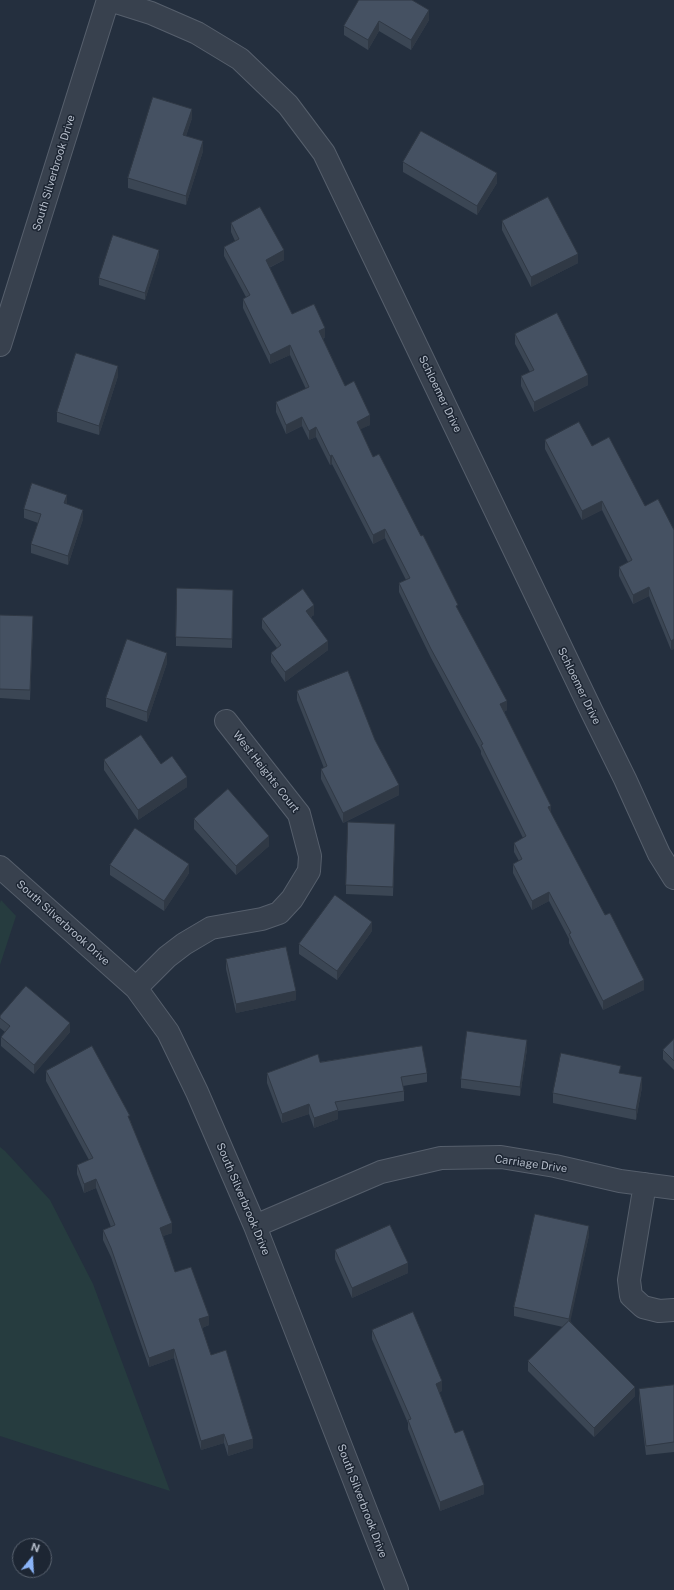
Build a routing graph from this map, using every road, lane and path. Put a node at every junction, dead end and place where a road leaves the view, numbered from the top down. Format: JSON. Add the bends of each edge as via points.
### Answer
{"nodes":[{"id":1,"x":109,"y":0,"type":"edge"},
{"id":2,"x":0,"y":345,"type":"edge"},
{"id":3,"x":226,"y":720,"type":"dead end"},
{"id":4,"x":0,"y":867,"type":"edge"},
{"id":5,"x":674,"y":878,"type":"edge"},
{"id":6,"x":136,"y":988,"type":"junction"},
{"id":7,"x":645,"y":1184,"type":"junction"},
{"id":8,"x":674,"y":1188,"type":"edge"},
{"id":9,"x":255,"y":1226,"type":"junction"},
{"id":10,"x":674,"y":1310,"type":"edge"},
{"id":11,"x":397,"y":1590,"type":"edge"}],
"edges":[{"from":1,"to":2,"type":"street","name":"South Silverbrook Drive"},
{"from":1,"to":5,"type":"street","name":"Schloemer Drive","via":[[151,13],[197,33],[240,59],[288,105],[324,153],[659,854]]},
{"from":3,"to":6,"type":"street","name":"West Heights Court","via":[[299,814],[310,856],[309,871],[292,899],[279,913],[262,919],[211,928],[178,948]]},
{"from":4,"to":6,"type":"street","name":"South Silverbrook Drive"},
{"from":6,"to":9,"type":"street","name":"South Silverbrook Drive","via":[[168,1032]]},
{"from":7,"to":8,"type":"street","name":"Carriage Drive"},
{"from":7,"to":9,"type":"street","name":"Carriage Drive","via":[[500,1157],[441,1158],[381,1172]]},
{"from":7,"to":10,"type":"street","via":[[629,1280],[632,1296],[643,1307],[659,1311]]},
{"from":9,"to":11,"type":"street","name":"South Silverbrook Drive"}]}
